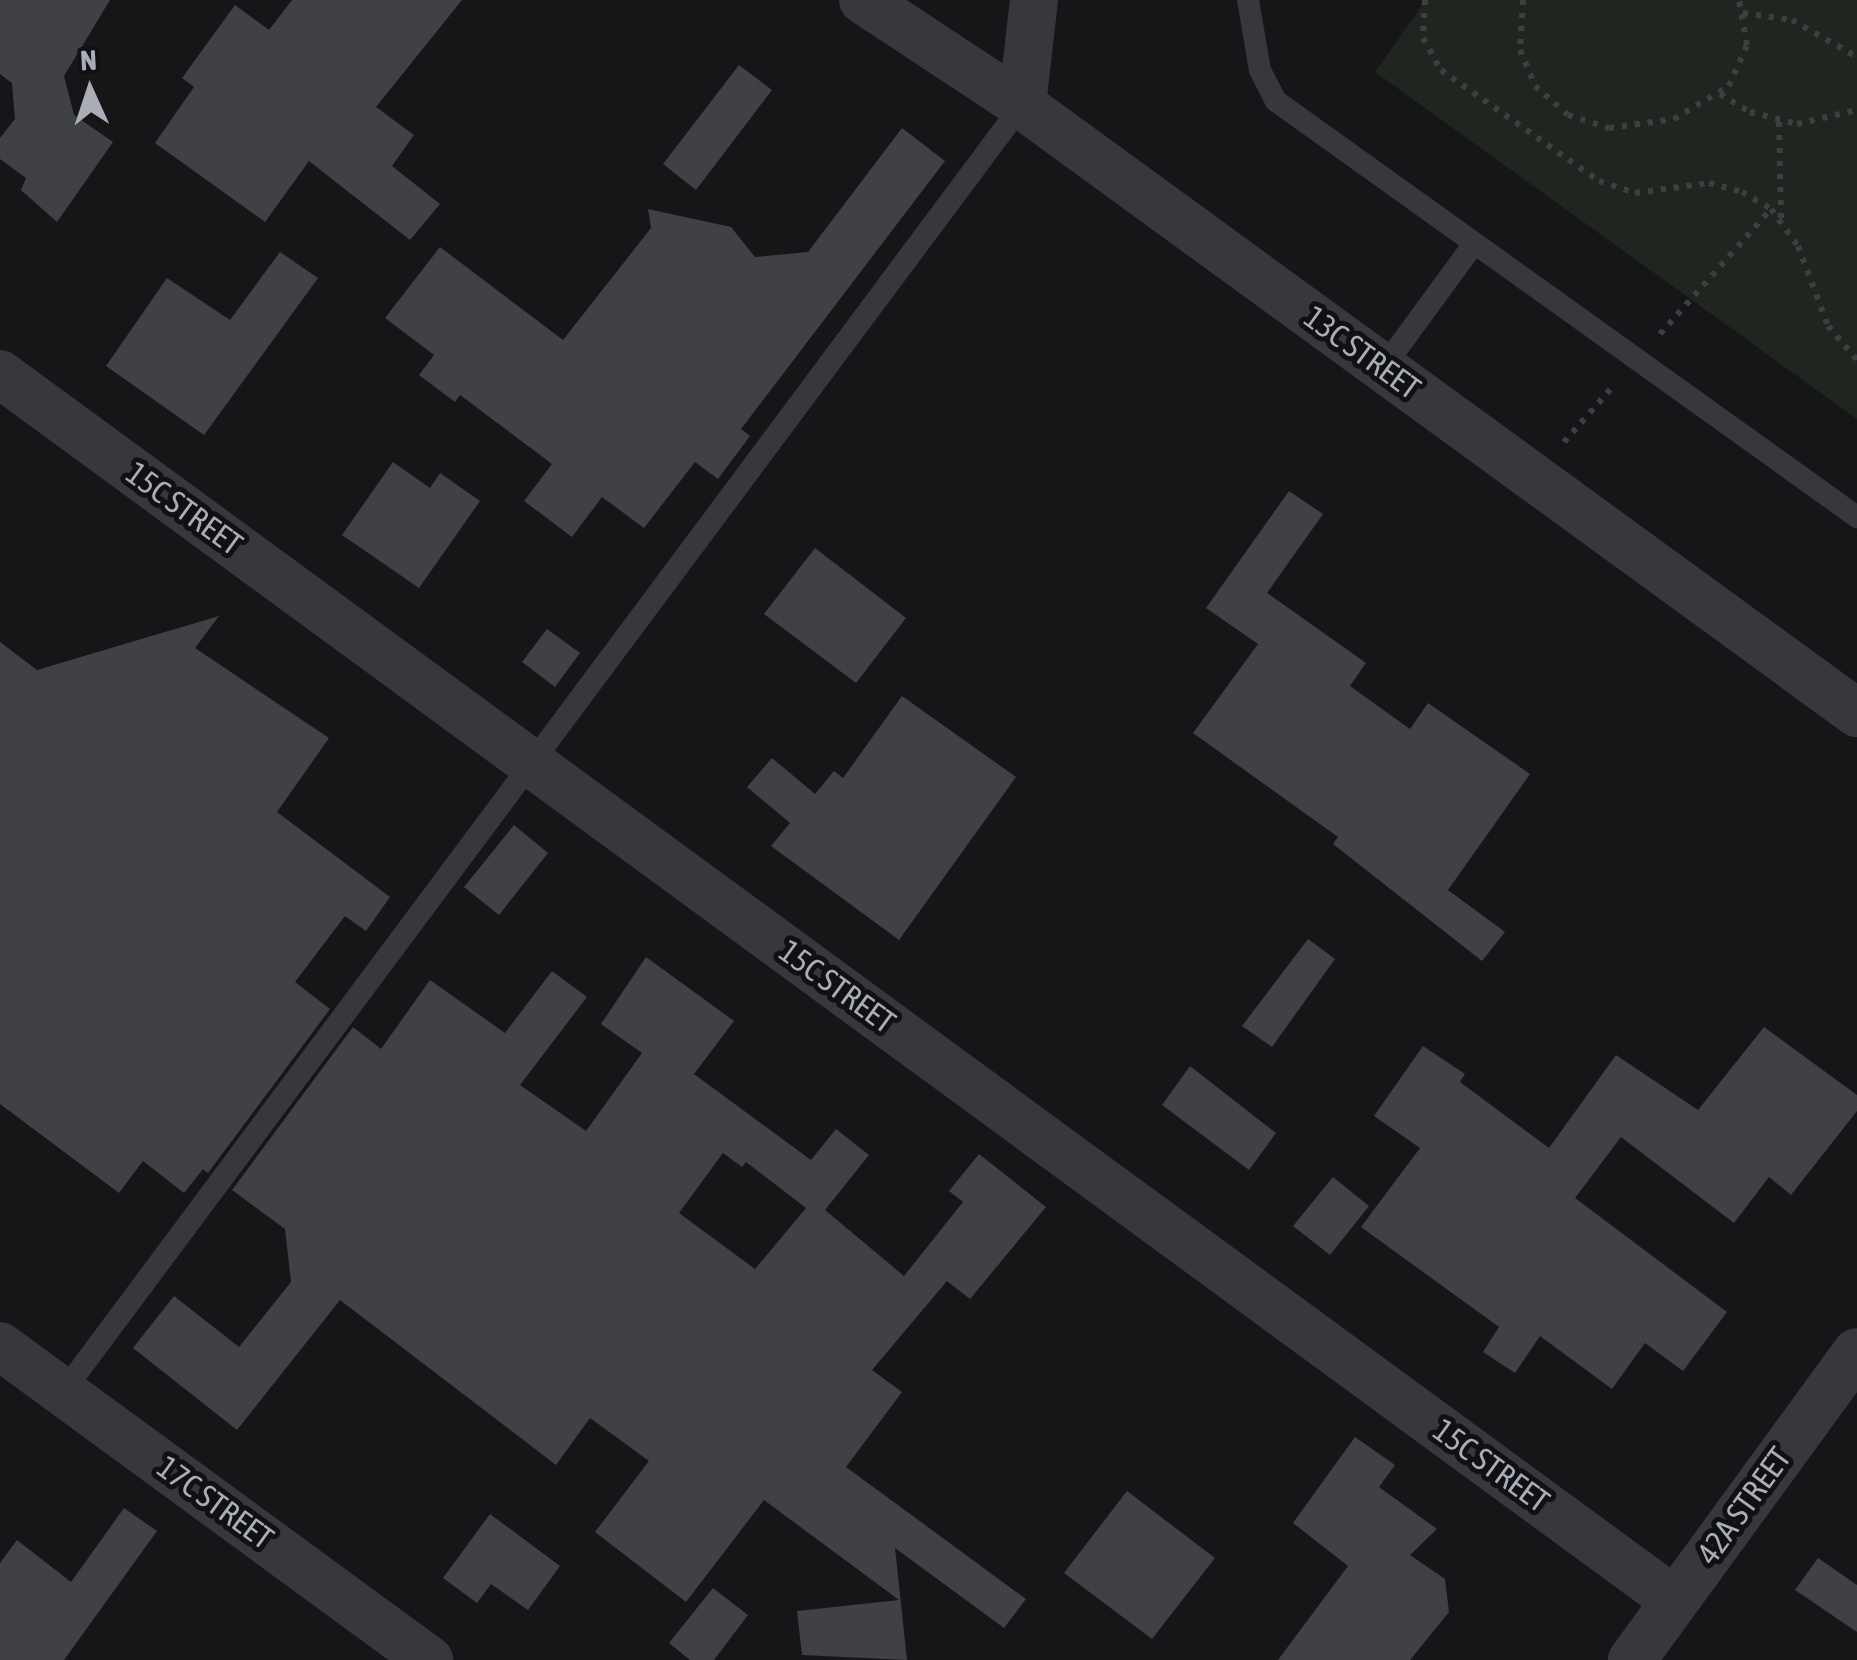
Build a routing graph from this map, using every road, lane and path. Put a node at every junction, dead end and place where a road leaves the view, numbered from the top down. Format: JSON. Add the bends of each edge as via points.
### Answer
{"nodes":[{"id":1,"x":1034,"y":0,"type":"edge"},
{"id":2,"x":1248,"y":0,"type":"edge"},
{"id":3,"x":1425,"y":0,"type":"edge"},
{"id":4,"x":1523,"y":0,"type":"edge"},
{"id":5,"x":1740,"y":0,"type":"edge"},
{"id":6,"x":890,"y":5,"type":"edge"},
{"id":7,"x":1743,"y":13,"type":"junction"},
{"id":8,"x":1857,"y":57,"type":"edge"},
{"id":9,"x":1720,"y":94,"type":"junction"},
{"id":10,"x":1022,"y":105,"type":"junction"},
{"id":11,"x":1857,"y":110,"type":"edge"},
{"id":12,"x":1779,"y":122,"type":"junction"},
{"id":13,"x":1782,"y":221,"type":"junction"},
{"id":14,"x":1473,"y":245,"type":"junction"},
{"id":15,"x":1857,"y":360,"type":"edge"},
{"id":16,"x":1383,"y":368,"type":"junction"},
{"id":17,"x":0,"y":374,"type":"edge"},
{"id":18,"x":1857,"y":517,"type":"edge"},
{"id":19,"x":1857,"y":713,"type":"edge"},
{"id":20,"x":530,"y":762,"type":"junction"},
{"id":21,"x":0,"y":1346,"type":"edge"},
{"id":22,"x":1857,"y":1352,"type":"edge"},
{"id":23,"x":64,"y":1392,"type":"junction"},
{"id":24,"x":1675,"y":1601,"type":"junction"},
{"id":25,"x":429,"y":1660,"type":"edge"},
{"id":26,"x":1632,"y":1660,"type":"edge"}],
"edges":[{"from":1,"to":10,"type":"street"},
{"from":2,"to":14,"type":"lane","via":[[1260,70],[1276,101]]},
{"from":3,"to":13,"type":"path","via":[[1423,38],[1442,70],[1599,181],[1635,194],[1693,182],[1726,186]]},
{"from":4,"to":9,"type":"path","via":[[1518,32],[1526,69],[1568,115],[1609,128],[1653,125]]},
{"from":5,"to":7,"type":"path"},
{"from":6,"to":10,"type":"street","name":"13C STREET"},
{"from":7,"to":8,"type":"path","via":[[1792,20]]},
{"from":7,"to":9,"type":"path","via":[[1743,61]]},
{"from":9,"to":12,"type":"path"},
{"from":10,"to":16,"type":"street","name":"13C STREET"},
{"from":10,"to":20,"type":"lane"},
{"from":11,"to":12,"type":"path","via":[[1816,124]]},
{"from":12,"to":13,"type":"path"},
{"from":13,"to":15,"type":"path","via":[[1828,326]]},
{"from":14,"to":16,"type":"lane"},
{"from":14,"to":18,"type":"lane"},
{"from":16,"to":19,"type":"street","name":"13C STREET"},
{"from":17,"to":20,"type":"street","name":"15C STREET"},
{"from":20,"to":23,"type":"lane"},
{"from":20,"to":24,"type":"street","name":"15C STREET"},
{"from":21,"to":23,"type":"street","name":"17C STREET"},
{"from":22,"to":24,"type":"street","name":"42A STREET"},
{"from":23,"to":25,"type":"street","name":"17C STREET"},
{"from":24,"to":26,"type":"street","name":"42A STREET"}]}
